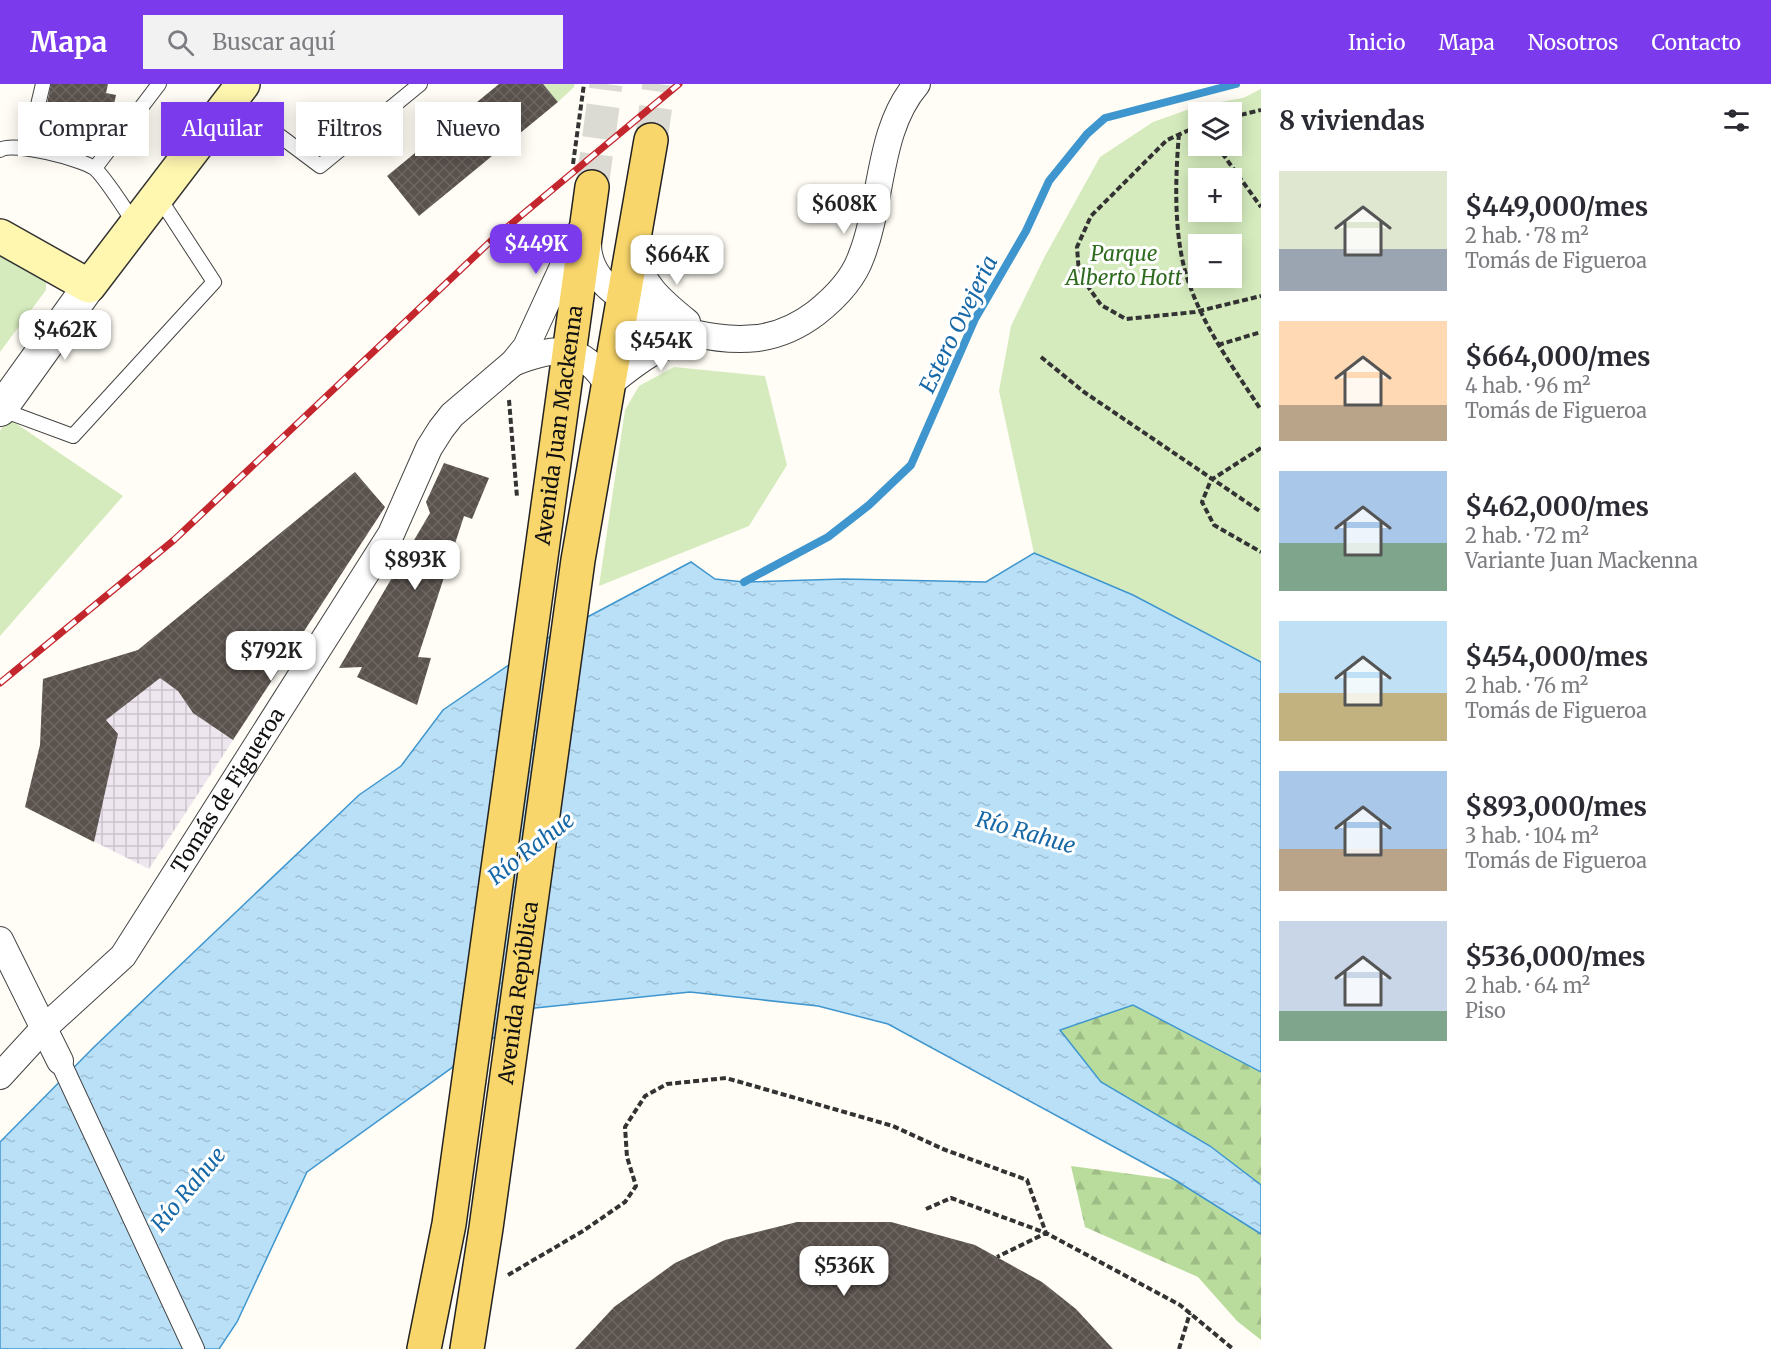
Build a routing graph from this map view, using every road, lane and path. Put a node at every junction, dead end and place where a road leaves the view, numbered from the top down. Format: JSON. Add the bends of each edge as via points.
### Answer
{"nodes":[{"id":1,"x":43,"y":84,"type":"edge"},
{"id":2,"x":159,"y":84,"type":"edge"},
{"id":3,"x":420,"y":84,"type":"edge"},
{"id":4,"x":917,"y":84,"type":"edge"},
{"id":5,"x":237,"y":92,"type":"edge"},
{"id":6,"x":42,"y":102,"type":"edge"},
{"id":7,"x":145,"y":102,"type":"edge"},
{"id":8,"x":1261,"y":110,"type":"edge"},
{"id":9,"x":1242,"y":115,"type":"edge"},
{"id":10,"x":1188,"y":130,"type":"edge"},
{"id":11,"x":1179,"y":134,"type":"junction"},
{"id":12,"x":651,"y":140,"type":"tunnel mouth"},
{"id":13,"x":18,"y":146,"type":"edge"},
{"id":14,"x":0,"y":150,"type":"edge"},
{"id":15,"x":56,"y":156,"type":"edge"},
{"id":16,"x":103,"y":156,"type":"edge"},
{"id":17,"x":1224,"y":156,"type":"edge"},
{"id":18,"x":94,"y":168,"type":"junction"},
{"id":19,"x":158,"y":196,"type":"junction"},
{"id":20,"x":591,"y":196,"type":"junction"},
{"id":21,"x":1261,"y":207,"type":"edge"},
{"id":22,"x":136,"y":225,"type":"junction"},
{"id":23,"x":0,"y":236,"type":"edge"},
{"id":24,"x":633,"y":244,"type":"junction"},
{"id":25,"x":89,"y":286,"type":"junction"},
{"id":26,"x":1261,"y":296,"type":"edge"},
{"id":27,"x":623,"y":300,"type":"junction"},
{"id":28,"x":1202,"y":310,"type":"junction"},
{"id":29,"x":1261,"y":332,"type":"edge"},
{"id":30,"x":704,"y":336,"type":"junction"},
{"id":31,"x":1218,"y":345,"type":"junction"},
{"id":32,"x":570,"y":351,"type":"junction"},
{"id":33,"x":1041,"y":357,"type":"dead end"},
{"id":34,"x":513,"y":363,"type":"junction"},
{"id":35,"x":608,"y":385,"type":"junction"},
{"id":36,"x":0,"y":410,"type":"edge"},
{"id":37,"x":1261,"y":410,"type":"edge"},
{"id":38,"x":1261,"y":448,"type":"edge"},
{"id":39,"x":1211,"y":480,"type":"junction"},
{"id":40,"x":1261,"y":512,"type":"edge"},
{"id":41,"x":1261,"y":552,"type":"edge"},
{"id":42,"x":573,"y":600,"type":"joint"},
{"id":43,"x":531,"y":626,"type":"joint"},
{"id":44,"x":0,"y":940,"type":"edge"},
{"id":45,"x":44,"y":1028,"type":"junction"},
{"id":46,"x":60,"y":1061,"type":"joint"},
{"id":47,"x":3,"y":1069,"type":"edge"},
{"id":48,"x":926,"y":1209,"type":"dead end"},
{"id":49,"x":1046,"y":1233,"type":"junction"},
{"id":50,"x":997,"y":1257,"type":"dead end"},
{"id":51,"x":507,"y":1284,"type":"dead end"},
{"id":52,"x":1190,"y":1313,"type":"junction"},
{"id":53,"x":194,"y":1349,"type":"edge"},
{"id":54,"x":424,"y":1349,"type":"edge"},
{"id":55,"x":466,"y":1349,"type":"edge"},
{"id":56,"x":1179,"y":1349,"type":"edge"},
{"id":57,"x":1233,"y":1349,"type":"edge"}],
"edges":[{"from":1,"to":6,"type":"lane"},
{"from":2,"to":7,"type":"lane"},
{"from":3,"to":5,"type":"lane","via":[[320,166]]},
{"from":4,"to":30,"type":"street","via":[[893,127],[861,257],[849,280],[831,301],[787,330],[741,340]]},
{"from":5,"to":19,"type":"main road"},
{"from":8,"to":9,"type":"path"},
{"from":10,"to":11,"type":"path"},
{"from":11,"to":28,"type":"path","via":[[1176,172],[1180,237],[1189,285]]},
{"from":11,"to":28,"type":"path","via":[[1167,140],[1091,216],[1077,247],[1079,274],[1101,305],[1126,319]]},
{"from":12,"to":24,"type":"main road","name":"Avenida Juan Mackenna"},
{"from":13,"to":14,"type":"lane"},
{"from":15,"to":18,"type":"lane"},
{"from":16,"to":18,"type":"lane"},
{"from":17,"to":21,"type":"path"},
{"from":18,"to":22,"type":"lane"},
{"from":19,"to":22,"type":"main road"},
{"from":19,"to":36,"type":"lane","via":[[214,282],[73,436]]},
{"from":20,"to":27,"type":"street","via":[[588,252],[592,266],[609,290]]},
{"from":20,"to":32,"type":"main road","name":"Avenida Juan Mackenna"},
{"from":20,"to":34,"type":"street","name":"Tomás de Figueroa","via":[[526,347]]},
{"from":22,"to":25,"type":"main road"},
{"from":23,"to":25,"type":"main road"},
{"from":24,"to":27,"type":"main road","name":"Avenida Juan Mackenna"},
{"from":24,"to":30,"type":"street","via":[[636,264],[650,289]]},
{"from":25,"to":36,"type":"street"},
{"from":26,"to":28,"type":"path"},
{"from":27,"to":30,"type":"street","via":[[671,326]]},
{"from":27,"to":35,"type":"main road","name":"Avenida Juan Mackenna"},
{"from":28,"to":31,"type":"path"},
{"from":29,"to":31,"type":"path"},
{"from":30,"to":35,"type":"street","via":[[669,343],[651,352]]},
{"from":31,"to":37,"type":"path"},
{"from":32,"to":34,"type":"street","name":"Tomás de Figueroa","via":[[548,352]]},
{"from":32,"to":35,"type":"street","via":[[598,369]]},
{"from":32,"to":43,"type":"main road","name":"Avenida Juan Mackenna"},
{"from":33,"to":39,"type":"path","via":[[1084,392]]},
{"from":34,"to":45,"type":"street","name":"Tomás de Figueroa","via":[[452,416],[435,438],[391,534],[123,956]]},
{"from":35,"to":42,"type":"main road","name":"Avenida Juan Mackenna"},
{"from":38,"to":39,"type":"path"},
{"from":39,"to":40,"type":"path"},
{"from":39,"to":41,"type":"path","via":[[1202,501],[1214,525]]},
{"from":42,"to":55,"type":"main road","name":"Avenida República"},
{"from":43,"to":54,"type":"main road","name":"Avenida República","via":[[447,1234]]},
{"from":44,"to":45,"type":"street"},
{"from":45,"to":46,"type":"street"},
{"from":45,"to":47,"type":"street","name":"Tomás de Figueroa"},
{"from":46,"to":53,"type":"street"},
{"from":48,"to":49,"type":"path","via":[[951,1198]]},
{"from":49,"to":50,"type":"path"},
{"from":49,"to":51,"type":"path","via":[[1027,1180],[893,1126],[726,1078],[667,1084],[645,1096],[625,1127],[627,1157],[636,1186],[625,1202],[509,1274]]},
{"from":49,"to":52,"type":"path"},
{"from":52,"to":56,"type":"path"},
{"from":52,"to":57,"type":"path"}]}
